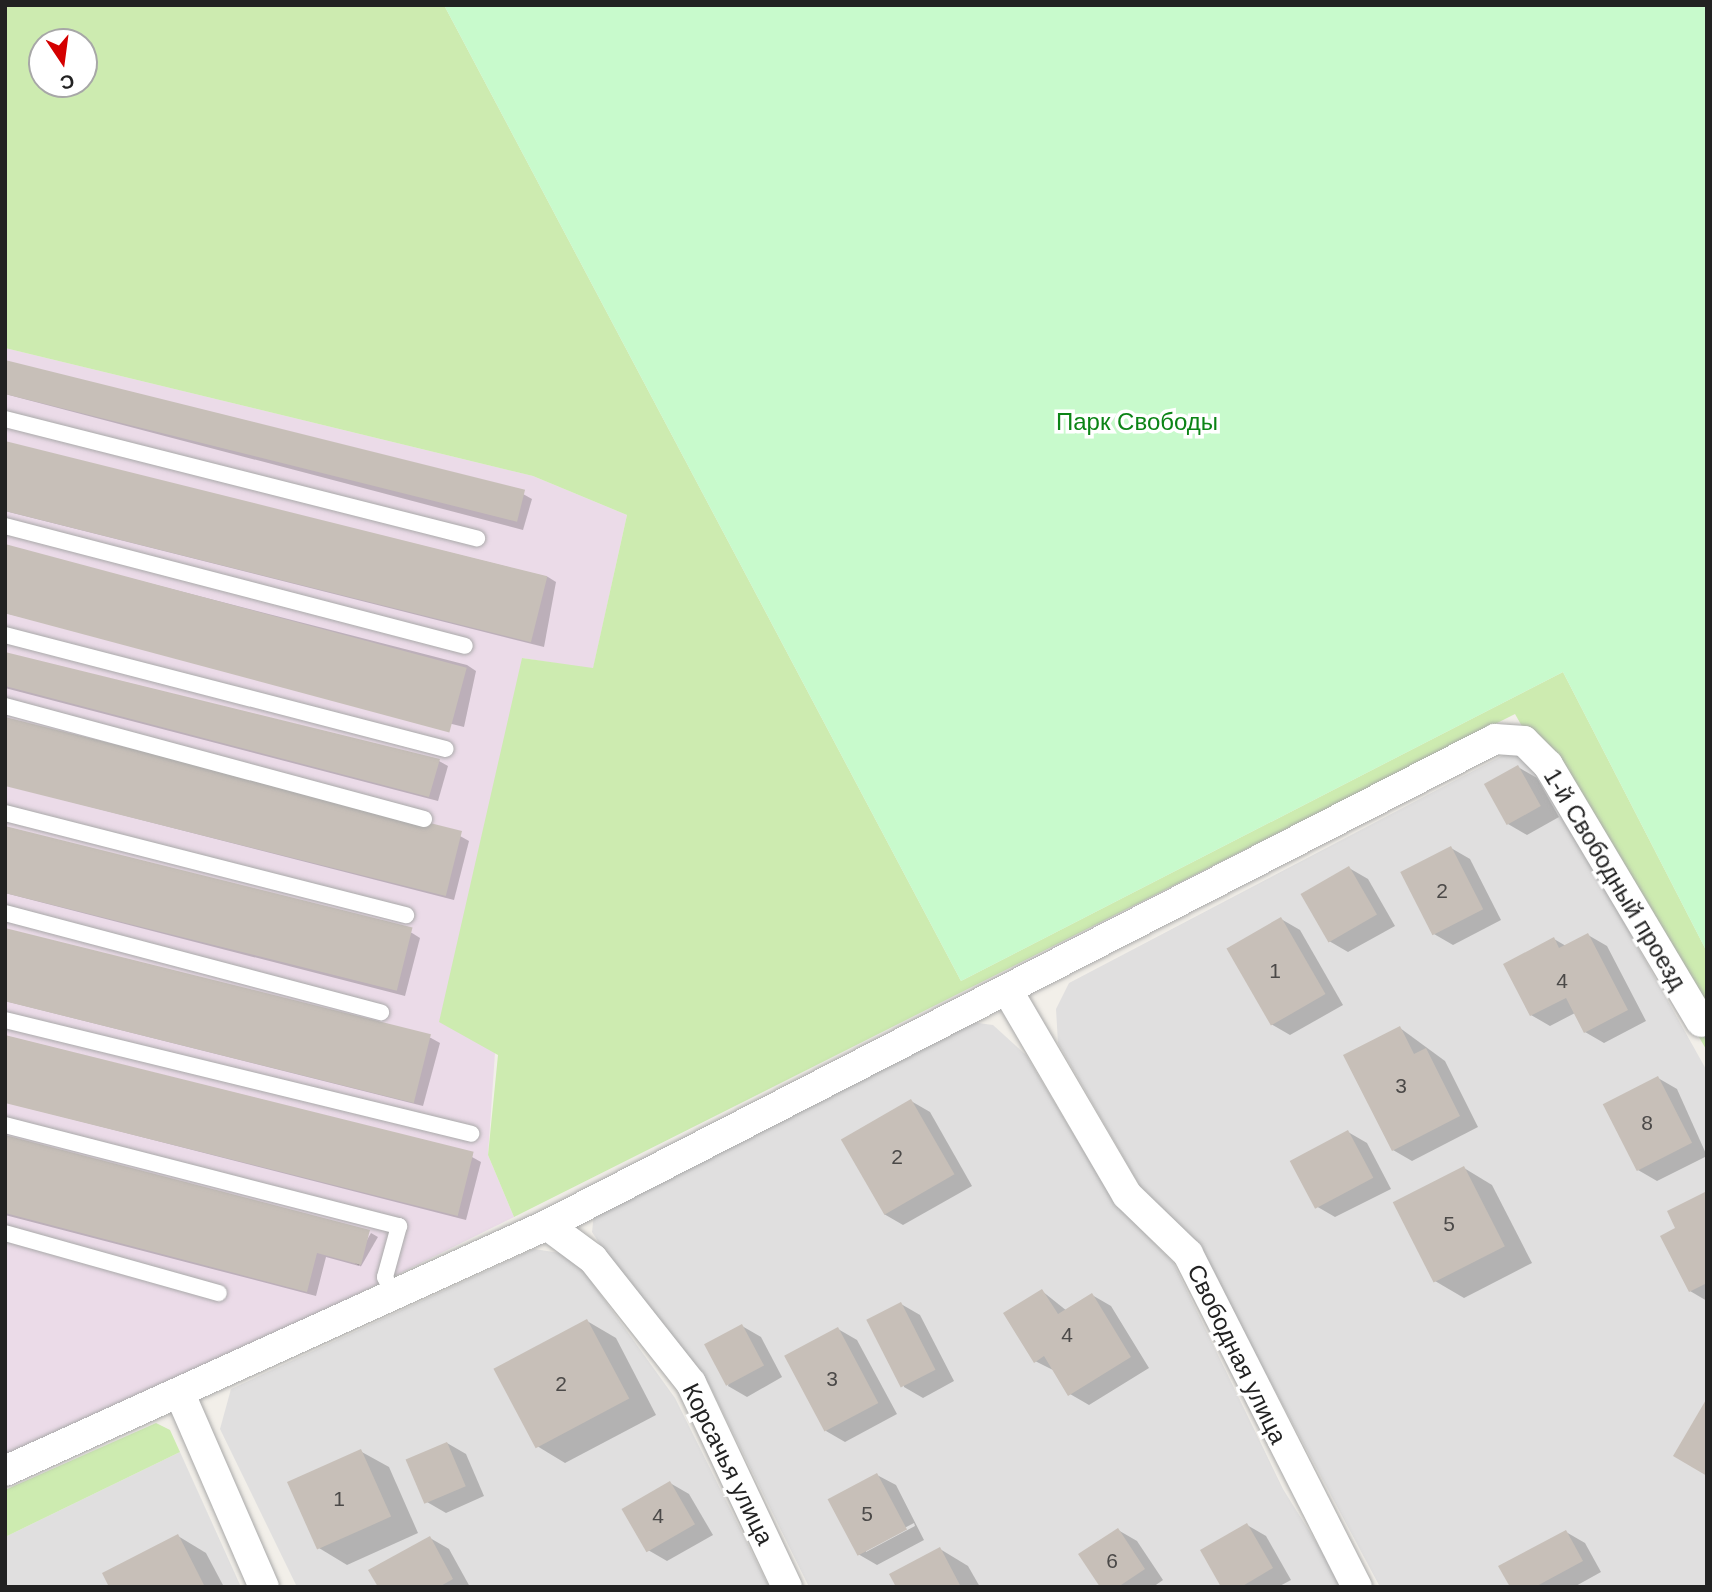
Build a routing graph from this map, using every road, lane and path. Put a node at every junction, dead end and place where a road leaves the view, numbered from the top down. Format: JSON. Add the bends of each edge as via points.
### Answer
{"nodes":[{"id":1,"x":5,"y":419,"type":"edge"},
{"id":2,"x":5,"y":526,"type":"edge"},
{"id":3,"x":477,"y":538,"type":"dead end"},
{"id":4,"x":5,"y":635,"type":"edge"},
{"id":5,"x":465,"y":646,"type":"dead end"},
{"id":6,"x":5,"y":706,"type":"edge"},
{"id":7,"x":446,"y":749,"type":"dead end"},
{"id":8,"x":5,"y":813,"type":"edge"},
{"id":9,"x":424,"y":819,"type":"dead end"},
{"id":10,"x":5,"y":913,"type":"edge"},
{"id":11,"x":405,"y":915,"type":"dead end"},
{"id":12,"x":1009,"y":993,"type":"junction"},
{"id":13,"x":381,"y":1012,"type":"dead end"},
{"id":14,"x":5,"y":1020,"type":"edge"},
{"id":15,"x":1701,"y":1023,"type":"dead end"},
{"id":16,"x":5,"y":1125,"type":"edge"},
{"id":17,"x":471,"y":1134,"type":"dead end"},
{"id":18,"x":547,"y":1225,"type":"junction"},
{"id":19,"x":5,"y":1233,"type":"edge"},
{"id":20,"x":219,"y":1293,"type":"dead end"},
{"id":21,"x":394,"y":1297,"type":"junction"},
{"id":22,"x":180,"y":1394,"type":"junction"},
{"id":23,"x":5,"y":1471,"type":"edge"},
{"id":24,"x":264,"y":1587,"type":"edge"},
{"id":25,"x":787,"y":1587,"type":"edge"},
{"id":26,"x":1357,"y":1587,"type":"edge"}],
"edges":[{"from":1,"to":3,"type":"lane"},
{"from":2,"to":5,"type":"lane"},
{"from":4,"to":7,"type":"lane"},
{"from":6,"to":9,"type":"lane"},
{"from":8,"to":11,"type":"lane"},
{"from":10,"to":13,"type":"lane"},
{"from":12,"to":15,"type":"street","name":"1-й Свободный проезд","via":[[1495,739],[1524,741],[1548,765]]},
{"from":12,"to":18,"type":"street","via":[[918,1030]]},
{"from":12,"to":26,"type":"street","name":"Свободная улица","via":[[1127,1195],[1188,1254]]},
{"from":14,"to":17,"type":"lane"},
{"from":16,"to":21,"type":"lane","via":[[399,1226],[384,1277]]},
{"from":18,"to":21,"type":"street"},
{"from":18,"to":25,"type":"street","name":"Корсачья улица","via":[[593,1259],[691,1383]]},
{"from":19,"to":20,"type":"lane"},
{"from":21,"to":22,"type":"street"},
{"from":22,"to":23,"type":"street"},
{"from":22,"to":24,"type":"street"}]}
